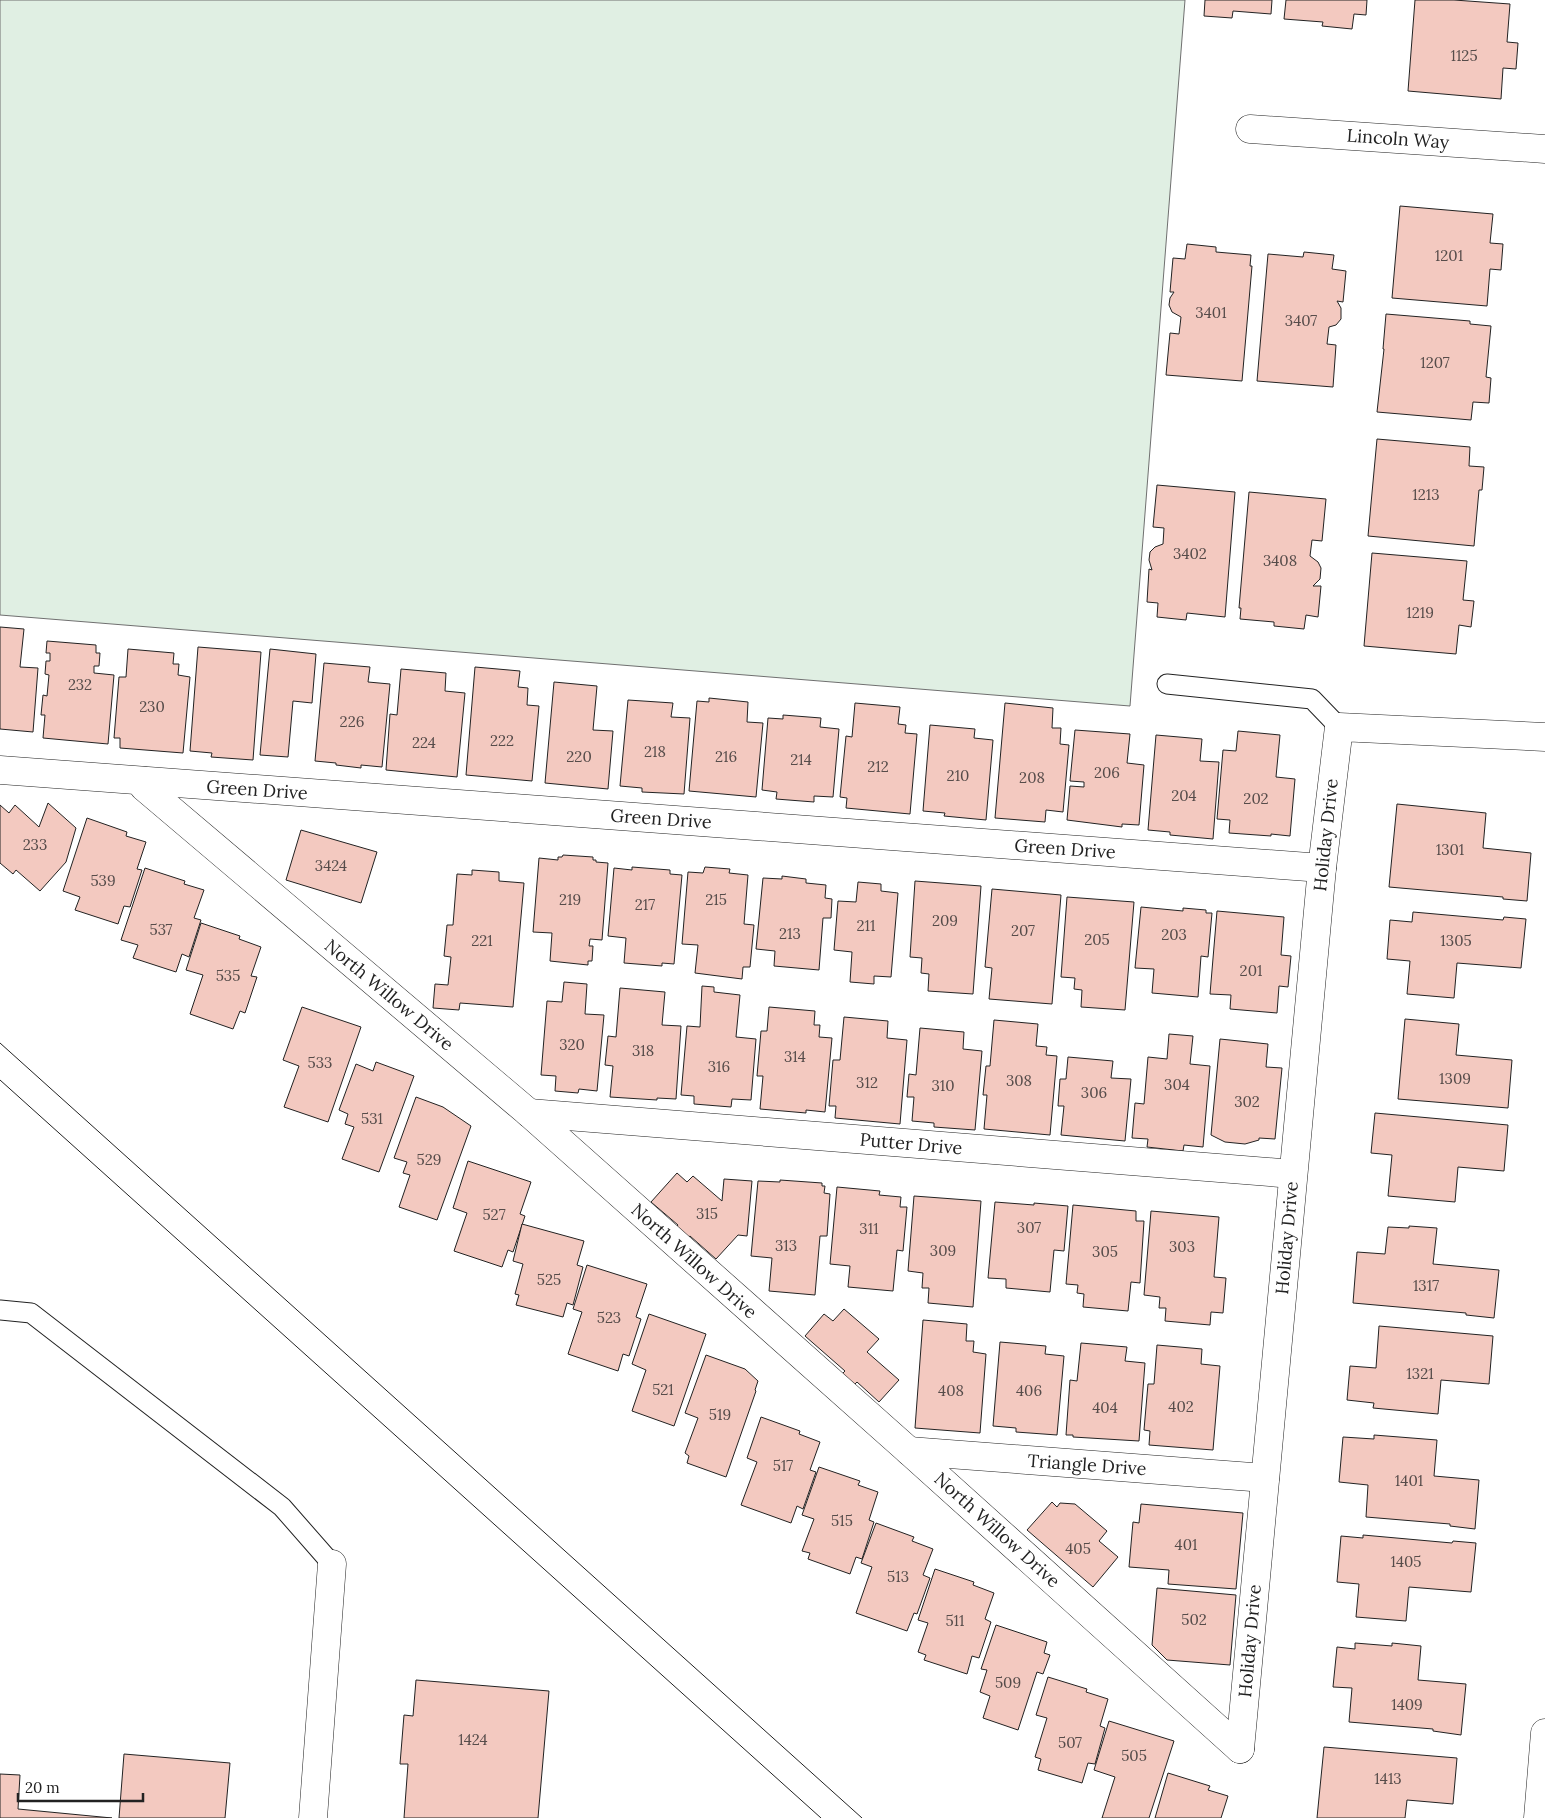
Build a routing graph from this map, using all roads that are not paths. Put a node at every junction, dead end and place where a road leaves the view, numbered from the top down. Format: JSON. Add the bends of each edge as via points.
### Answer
{"nodes":[{"id":1,"x":1250,"y":129,"type":"dead end"},
{"id":2,"x":1545,"y":148,"type":"edge"},
{"id":3,"x":1167,"y":684,"type":"dead end"},
{"id":4,"x":1339,"y":727,"type":"junction"},
{"id":5,"x":1545,"y":737,"type":"edge"},
{"id":6,"x":0,"y":770,"type":"edge"},
{"id":7,"x":144,"y":781,"type":"junction"},
{"id":8,"x":1322,"y":868,"type":"junction"},
{"id":9,"x":528,"y":1113,"type":"junction"},
{"id":10,"x":1293,"y":1174,"type":"junction"},
{"id":11,"x":0,"y":1310,"type":"edge"},
{"id":12,"x":909,"y":1451,"type":"junction"},
{"id":13,"x":1265,"y":1478,"type":"junction"},
{"id":14,"x":332,"y":1564,"type":"joint"},
{"id":15,"x":1545,"y":1733,"type":"edge"},
{"id":16,"x":1240,"y":1749,"type":"joint"},
{"id":17,"x":313,"y":1818,"type":"edge"},
{"id":18,"x":1538,"y":1818,"type":"edge"}],
"edges":[{"from":1,"to":2,"type":"street","name":"Lincoln Way"},
{"from":3,"to":4,"type":"lane","via":[[1312,699]]},
{"from":4,"to":5,"type":"street"},
{"from":4,"to":8,"type":"street","name":"Holiday Drive"},
{"from":6,"to":7,"type":"street","name":"Green Drive"},
{"from":7,"to":8,"type":"street","name":"Green Drive"},
{"from":7,"to":9,"type":"street","name":"North Willow Drive","via":[[144,788]]},
{"from":8,"to":10,"type":"street","name":"Holiday Drive"},
{"from":9,"to":10,"type":"street","name":"Putter Drive"},
{"from":9,"to":12,"type":"street","name":"North Willow Drive"},
{"from":10,"to":13,"type":"street","name":"Holiday Drive"},
{"from":11,"to":14,"type":"lane","via":[[31,1313],[39,1319],[282,1507]]},
{"from":12,"to":13,"type":"street","name":"Triangle Drive"},
{"from":12,"to":16,"type":"street","name":"North Willow Drive"},
{"from":13,"to":16,"type":"street","name":"Holiday Drive"},
{"from":14,"to":17,"type":"street"},
{"from":15,"to":18,"type":"street"}]}
